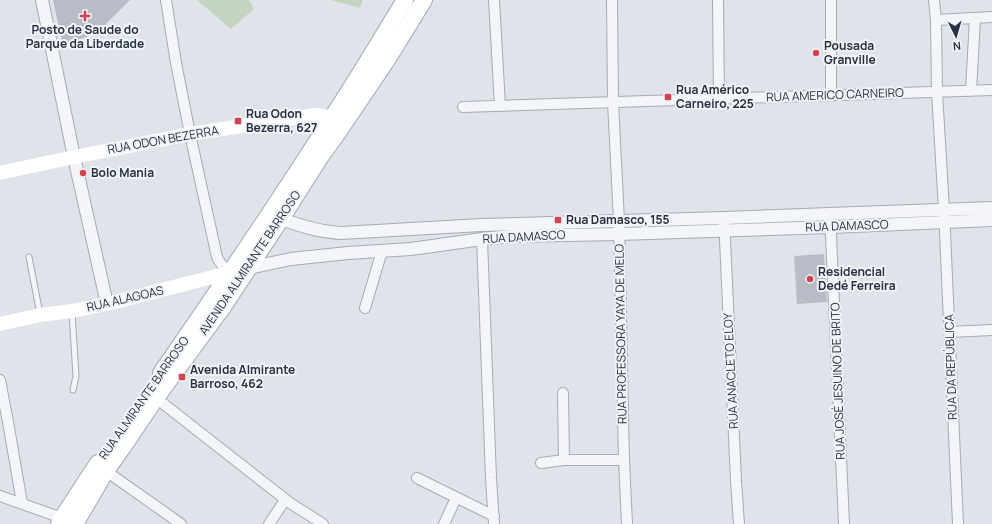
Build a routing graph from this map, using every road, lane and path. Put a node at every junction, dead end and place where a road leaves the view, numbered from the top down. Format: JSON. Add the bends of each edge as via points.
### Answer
{"nodes":[{"id":1,"x":42,"y":0,"type":"edge"},
{"id":2,"x":166,"y":0,"type":"edge"},
{"id":3,"x":405,"y":0,"type":"edge"},
{"id":4,"x":424,"y":0,"type":"edge"},
{"id":5,"x":494,"y":0,"type":"edge"},
{"id":6,"x":612,"y":0,"type":"edge"},
{"id":7,"x":718,"y":0,"type":"edge"},
{"id":8,"x":831,"y":0,"type":"edge"},
{"id":9,"x":934,"y":0,"type":"edge"},
{"id":10,"x":992,"y":17,"type":"edge"},
{"id":11,"x":974,"y":18,"type":"junction"},
{"id":12,"x":936,"y":20,"type":"junction"},
{"id":13,"x":992,"y":90,"type":"edge"},
{"id":14,"x":971,"y":91,"type":"junction"},
{"id":15,"x":937,"y":92,"type":"junction"},
{"id":16,"x":831,"y":95,"type":"junction"},
{"id":17,"x":719,"y":99,"type":"junction"},
{"id":18,"x":613,"y":102,"type":"junction"},
{"id":19,"x":500,"y":106,"type":"junction"},
{"id":20,"x":463,"y":107,"type":"dead end"},
{"id":21,"x":333,"y":117,"type":"junction"},
{"id":22,"x":190,"y":134,"type":"junction"},
{"id":23,"x":337,"y":134,"type":"junction"},
{"id":24,"x":74,"y":157,"type":"junction"},
{"id":25,"x":0,"y":173,"type":"edge"},
{"id":26,"x":992,"y":208,"type":"edge"},
{"id":27,"x":830,"y":214,"type":"junction"},
{"id":28,"x":945,"y":216,"type":"junction"},
{"id":29,"x":724,"y":218,"type":"junction"},
{"id":30,"x":281,"y":219,"type":"junction"},
{"id":31,"x":992,"y":220,"type":"edge"},
{"id":32,"x":619,"y":221,"type":"junction"},
{"id":33,"x":831,"y":227,"type":"junction"},
{"id":34,"x":724,"y":230,"type":"junction"},
{"id":35,"x":619,"y":234,"type":"junction"},
{"id":36,"x":482,"y":239,"type":"junction"},
{"id":37,"x":382,"y":251,"type":"junction"},
{"id":38,"x":29,"y":257,"type":"dead end"},
{"id":39,"x":249,"y":268,"type":"junction"},
{"id":40,"x":231,"y":273,"type":"junction"},
{"id":41,"x":107,"y":304,"type":"junction"},
{"id":42,"x":365,"y":308,"type":"dead end"},
{"id":43,"x":72,"y":311,"type":"junction"},
{"id":44,"x":40,"y":315,"type":"junction"},
{"id":45,"x":0,"y":324,"type":"edge"},
{"id":46,"x":992,"y":330,"type":"edge"},
{"id":47,"x":950,"y":332,"type":"junction"},
{"id":48,"x":0,"y":380,"type":"edge"},
{"id":49,"x":73,"y":390,"type":"dead end"},
{"id":50,"x":563,"y":393,"type":"dead end"},
{"id":51,"x":156,"y":398,"type":"junction"},
{"id":52,"x":564,"y":460,"type":"junction"},
{"id":53,"x":624,"y":460,"type":"junction"},
{"id":54,"x":541,"y":463,"type":"dead end"},
{"id":55,"x":106,"y":471,"type":"junction"},
{"id":56,"x":416,"y":478,"type":"dead end"},
{"id":57,"x":0,"y":496,"type":"edge"},
{"id":58,"x":456,"y":498,"type":"junction"},
{"id":59,"x":286,"y":500,"type":"junction"},
{"id":60,"x":22,"y":503,"type":"junction"},
{"id":61,"x":494,"y":520,"type":"edge"},
{"id":62,"x":65,"y":522,"type":"edge"},
{"id":63,"x":182,"y":524,"type":"edge"},
{"id":64,"x":269,"y":524,"type":"edge"},
{"id":65,"x":323,"y":524,"type":"edge"},
{"id":66,"x":444,"y":524,"type":"edge"},
{"id":67,"x":628,"y":524,"type":"edge"},
{"id":68,"x":739,"y":524,"type":"edge"},
{"id":69,"x":844,"y":524,"type":"edge"},
{"id":70,"x":958,"y":524,"type":"edge"}],
"edges":[{"from":1,"to":24,"type":"street"},
{"from":2,"to":22,"type":"street"},
{"from":3,"to":21,"type":"main road"},
{"from":4,"to":23,"type":"main road","name":"AVENIDA ALMIRANTE BARROSO"},
{"from":5,"to":19,"type":"street"},
{"from":6,"to":18,"type":"street","name":"RUA PROFESSORA YAYA DE MELO"},
{"from":7,"to":17,"type":"street"},
{"from":8,"to":16,"type":"street"},
{"from":9,"to":12,"type":"street","name":"RUA DA REPÚBLICA"},
{"from":10,"to":11,"type":"street"},
{"from":11,"to":12,"type":"street"},
{"from":11,"to":14,"type":"street"},
{"from":12,"to":15,"type":"street","name":"RUA DA REPÚBLICA"},
{"from":13,"to":14,"type":"street","name":"RUA AMERICO CARNEIRO"},
{"from":14,"to":15,"type":"street","name":"RUA AMERICO CARNEIRO"},
{"from":15,"to":16,"type":"street","name":"RUA AMERICO CARNEIRO"},
{"from":15,"to":28,"type":"street","name":"RUA DA REPÚBLICA"},
{"from":16,"to":17,"type":"street","name":"RUA AMERICO CARNEIRO"},
{"from":17,"to":18,"type":"street","name":"RUA AMERICO CARNEIRO"},
{"from":18,"to":19,"type":"street","name":"RUA AMERICO CARNEIRO"},
{"from":18,"to":32,"type":"street","name":"RUA PROFESSORA YAYA DE MELO"},
{"from":19,"to":20,"type":"street","name":"RUA AMERICO CARNEIRO"},
{"from":21,"to":22,"type":"main road","name":"RUA ODON BEZERRA","via":[[316,115]]},
{"from":21,"to":23,"type":"main road"},
{"from":21,"to":40,"type":"main road","name":"RUA ALMIRANTE BARROSO"},
{"from":22,"to":24,"type":"main road","name":"RUA ODON BEZERRA"},
{"from":22,"to":40,"type":"street","via":[[217,257]]},
{"from":23,"to":30,"type":"main road","name":"AVENIDA ALMIRANTE BARROSO"},
{"from":24,"to":25,"type":"main road","name":"RUA ODON BEZERRA"},
{"from":24,"to":41,"type":"street"},
{"from":26,"to":28,"type":"street","name":"RUA DAMASCO"},
{"from":27,"to":28,"type":"street","name":"RUA DAMASCO"},
{"from":27,"to":29,"type":"street","name":"RUA DAMASCO"},
{"from":27,"to":33,"type":"street","name":"RUA JOSÉ JESUINO DE BRITO"},
{"from":28,"to":31,"type":"street","name":"RUA DAMASCO"},
{"from":28,"to":33,"type":"street","name":"RUA DAMASCO"},
{"from":28,"to":47,"type":"street","name":"RUA DA REPÚBLICA"},
{"from":29,"to":32,"type":"street","name":"RUA DAMASCO"},
{"from":29,"to":34,"type":"street","name":"RUA ANACLETO ELOY"},
{"from":30,"to":32,"type":"street","name":"RUA DAMASCO","via":[[326,232],[341,233]]},
{"from":30,"to":39,"type":"main road","name":"AVENIDA ALMIRANTE BARROSO"},
{"from":32,"to":35,"type":"street","name":"RUA PROFESSORA YAYA DE MELO"},
{"from":33,"to":34,"type":"street","name":"RUA DAMASCO"},
{"from":33,"to":69,"type":"street","name":"RUA JOSÉ JESUINO DE BRITO"},
{"from":34,"to":35,"type":"street","name":"RUA DAMASCO"},
{"from":34,"to":68,"type":"street","name":"RUA ANACLETO ELOY"},
{"from":35,"to":36,"type":"street","name":"RUA DAMASCO"},
{"from":35,"to":53,"type":"street","name":"RUA PROFESSORA YAYA DE MELO"},
{"from":36,"to":37,"type":"street","name":"RUA DAMASCO"},
{"from":36,"to":61,"type":"street"},
{"from":37,"to":39,"type":"street","name":"RUA DAMASCO","via":[[291,259]]},
{"from":37,"to":42,"type":"street"},
{"from":38,"to":44,"type":"lane"},
{"from":39,"to":40,"type":"main road","name":"RUA ALAGOAS"},
{"from":39,"to":51,"type":"main road","name":"AVENIDA ALMIRANTE BARROSO"},
{"from":40,"to":41,"type":"main road","name":"RUA ALAGOAS"},
{"from":40,"to":62,"type":"main road","name":"RUA ALMIRANTE BARROSO","via":[[95,468]]},
{"from":41,"to":43,"type":"main road","name":"RUA ALAGOAS"},
{"from":43,"to":44,"type":"main road","name":"RUA ALAGOAS"},
{"from":43,"to":49,"type":"lane","via":[[76,376]]},
{"from":44,"to":45,"type":"main road","name":"RUA ALAGOAS"},
{"from":46,"to":47,"type":"street"},
{"from":47,"to":70,"type":"street","name":"RUA DA REPÚBLICA"},
{"from":48,"to":60,"type":"street"},
{"from":50,"to":52,"type":"street"},
{"from":51,"to":55,"type":"main road","name":"AVENIDA ALMIRANTE BARROSO"},
{"from":51,"to":59,"type":"street"},
{"from":52,"to":53,"type":"street"},
{"from":52,"to":54,"type":"street"},
{"from":53,"to":67,"type":"street","name":"RUA PROFESSORA YAYA DE MELO"},
{"from":55,"to":62,"type":"main road","name":"AVENIDA ALMIRANTE BARROSO"},
{"from":55,"to":63,"type":"street"},
{"from":56,"to":58,"type":"street"},
{"from":57,"to":60,"type":"street"},
{"from":58,"to":61,"type":"street"},
{"from":58,"to":66,"type":"street"},
{"from":59,"to":64,"type":"street"},
{"from":59,"to":65,"type":"street"},
{"from":60,"to":62,"type":"street"}]}
